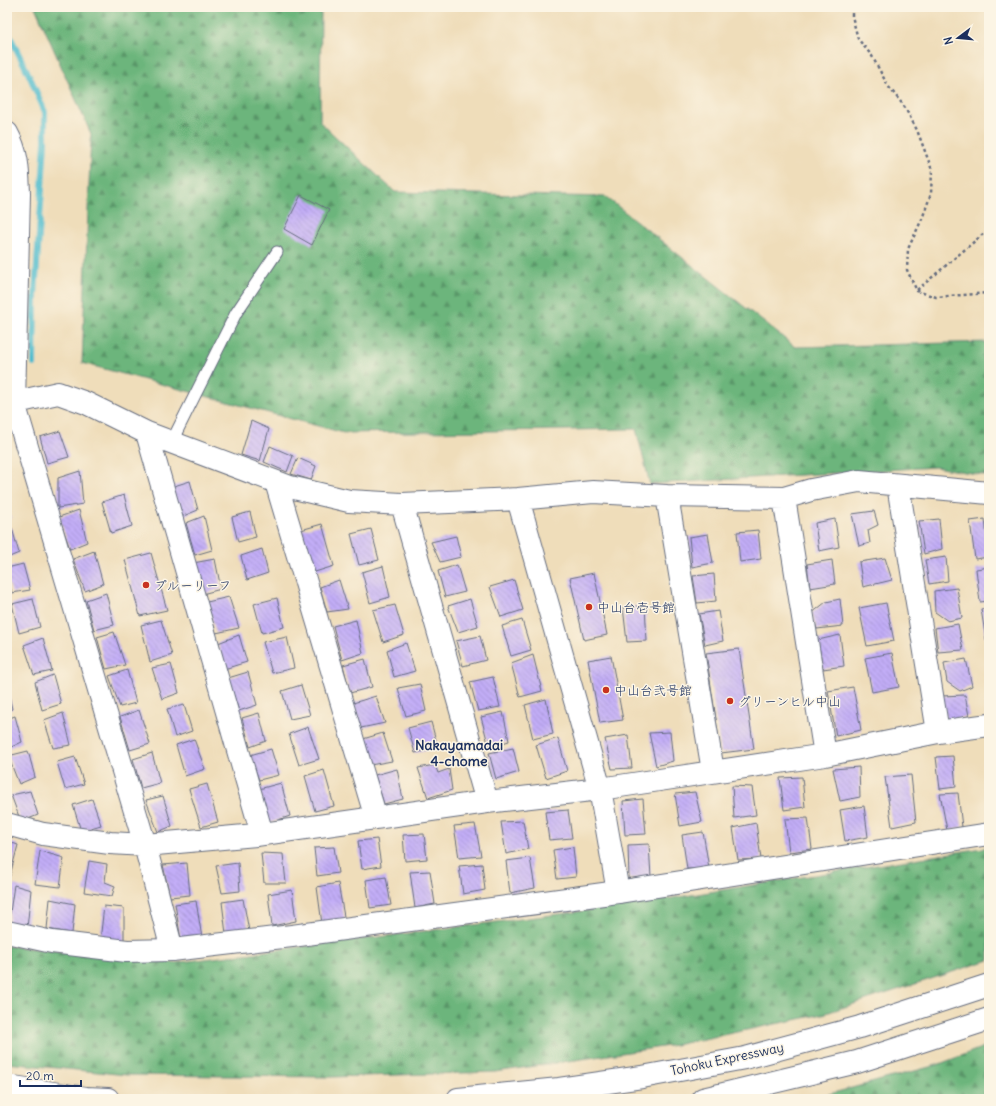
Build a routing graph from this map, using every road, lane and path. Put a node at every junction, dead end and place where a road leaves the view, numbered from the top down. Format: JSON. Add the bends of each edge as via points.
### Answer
{"nodes":[{"id":1,"x":852,"y":7,"type":"edge"},
{"id":2,"x":7,"y":132,"type":"edge"},
{"id":3,"x":13,"y":194,"type":"edge"},
{"id":4,"x":989,"y":229,"type":"edge"},
{"id":5,"x":277,"y":252,"type":"dead end"},
{"id":6,"x":917,"y":291,"type":"junction"},
{"id":7,"x":989,"y":292,"type":"edge"},
{"id":8,"x":12,"y":303,"type":"edge"},
{"id":9,"x":10,"y":403,"type":"edge"},
{"id":10,"x":147,"y":433,"type":"junction"},
{"id":11,"x":171,"y":443,"type":"junction"},
{"id":12,"x":276,"y":482,"type":"junction"},
{"id":13,"x":898,"y":485,"type":"junction"},
{"id":14,"x":989,"y":493,"type":"edge"},
{"id":15,"x":667,"y":496,"type":"junction"},
{"id":16,"x":784,"y":498,"type":"junction"},
{"id":17,"x":518,"y":499,"type":"junction"},
{"id":18,"x":402,"y":504,"type":"junction"},
{"id":19,"x":989,"y":725,"type":"edge"},
{"id":20,"x":938,"y":732,"type":"junction"},
{"id":21,"x":825,"y":755,"type":"junction"},
{"id":22,"x":713,"y":771,"type":"junction"},
{"id":23,"x":600,"y":789,"type":"junction"},
{"id":24,"x":487,"y":802,"type":"junction"},
{"id":25,"x":376,"y":818,"type":"junction"},
{"id":26,"x":7,"y":824,"type":"edge"},
{"id":27,"x":262,"y":834,"type":"junction"},
{"id":28,"x":989,"y":834,"type":"edge"},
{"id":29,"x":145,"y":845,"type":"junction"},
{"id":30,"x":618,"y":892,"type":"junction"},
{"id":31,"x":7,"y":932,"type":"edge"},
{"id":32,"x":172,"y":950,"type":"junction"},
{"id":33,"x":989,"y":985,"type":"edge"},
{"id":34,"x":989,"y":1019,"type":"edge"},
{"id":35,"x":7,"y":1086,"type":"edge"},
{"id":36,"x":108,"y":1099,"type":"edge"},
{"id":37,"x":458,"y":1099,"type":"edge"},
{"id":38,"x":702,"y":1099,"type":"edge"}],
"edges":[{"from":1,"to":6,"type":"path","via":[[858,39],[904,106],[917,130],[932,170],[931,194],[908,248],[907,270]]},
{"from":2,"to":3,"type":"main road","via":[[14,145],[18,164]]},
{"from":3,"to":8,"type":"main road"},
{"from":4,"to":6,"type":"path"},
{"from":5,"to":11,"type":"lane","via":[[236,313]]},
{"from":6,"to":7,"type":"path","via":[[936,297]]},
{"from":8,"to":9,"type":"main road"},
{"from":9,"to":10,"type":"main road","via":[[58,393],[86,403]]},
{"from":9,"to":29,"type":"main road"},
{"from":10,"to":11,"type":"main road"},
{"from":10,"to":27,"type":"main road"},
{"from":11,"to":12,"type":"main road"},
{"from":12,"to":18,"type":"main road","via":[[349,501]]},
{"from":12,"to":25,"type":"main road"},
{"from":13,"to":14,"type":"main road"},
{"from":13,"to":16,"type":"main road","via":[[859,481]]},
{"from":13,"to":20,"type":"main road"},
{"from":15,"to":16,"type":"main road"},
{"from":15,"to":17,"type":"main road","via":[[593,492]]},
{"from":15,"to":22,"type":"main road"},
{"from":16,"to":21,"type":"main road"},
{"from":17,"to":18,"type":"main road"},
{"from":17,"to":23,"type":"main road"},
{"from":18,"to":24,"type":"main road"},
{"from":19,"to":20,"type":"main road"},
{"from":20,"to":21,"type":"main road"},
{"from":21,"to":22,"type":"main road"},
{"from":22,"to":23,"type":"main road"},
{"from":23,"to":24,"type":"main road"},
{"from":23,"to":30,"type":"main road"},
{"from":24,"to":25,"type":"main road"},
{"from":25,"to":27,"type":"main road"},
{"from":26,"to":29,"type":"main road","via":[[43,834]]},
{"from":27,"to":29,"type":"main road"},
{"from":28,"to":30,"type":"main road"},
{"from":29,"to":32,"type":"main road"},
{"from":30,"to":32,"type":"main road"},
{"from":31,"to":32,"type":"main road","via":[[52,942],[127,950]]},
{"from":33,"to":37,"type":"main road","name":"Tohoku Expressway","via":[[860,1028],[745,1058],[559,1090]]},
{"from":34,"to":38,"type":"main road","via":[[857,1062]]},
{"from":35,"to":36,"type":"main road"}]}
